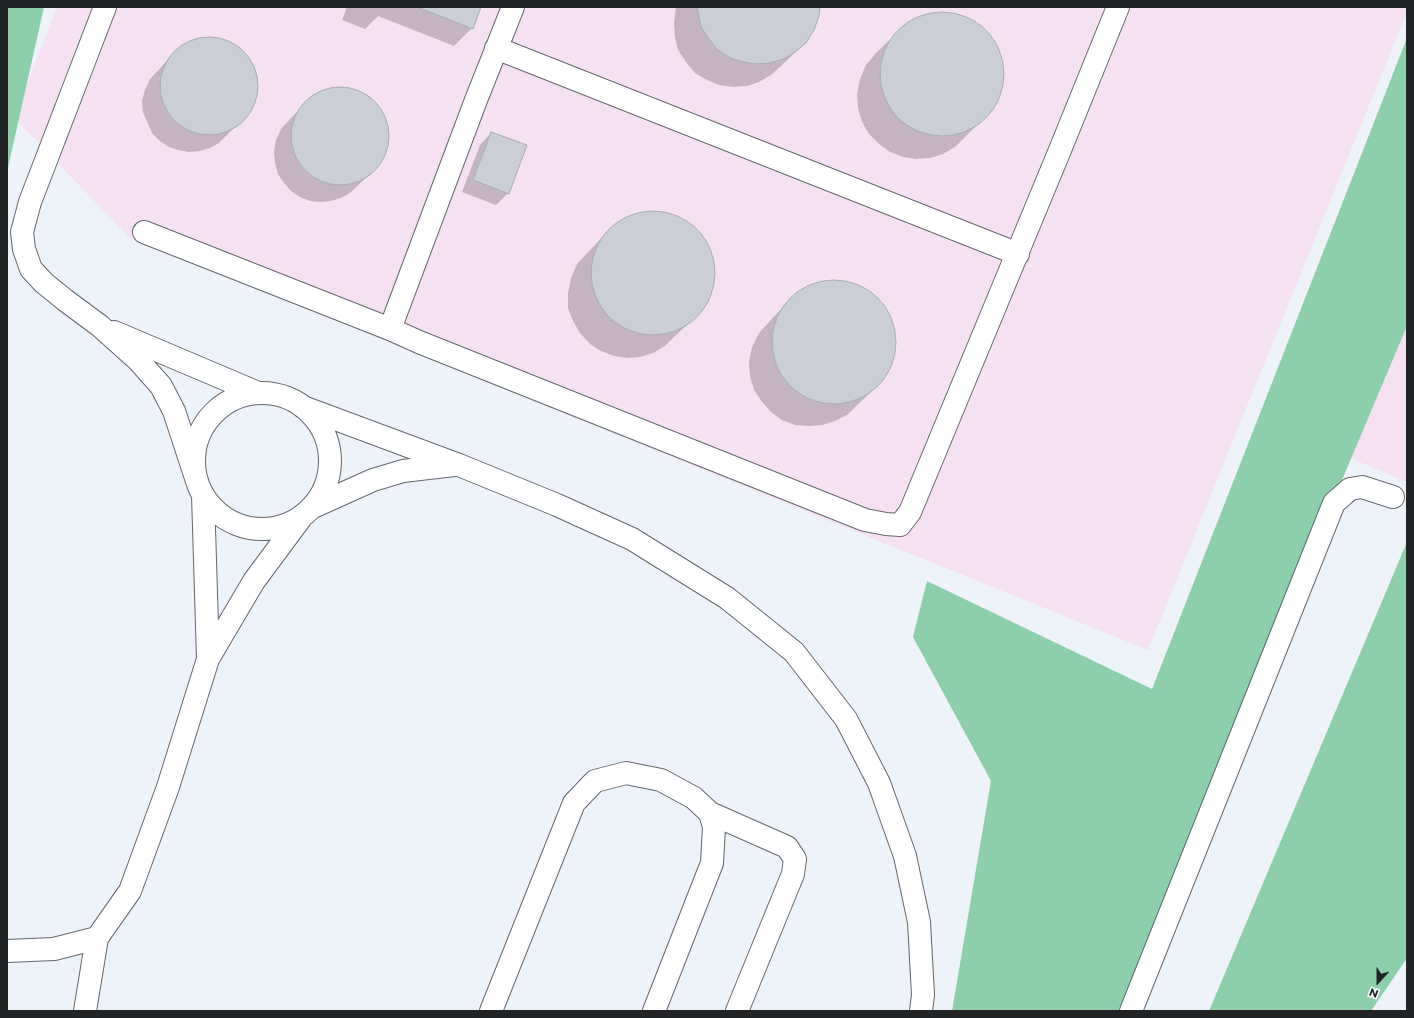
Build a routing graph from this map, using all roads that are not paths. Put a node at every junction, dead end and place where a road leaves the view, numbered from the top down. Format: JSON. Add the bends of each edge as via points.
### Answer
{"nodes":[{"id":1,"x":105,"y":7,"type":"edge"},
{"id":2,"x":513,"y":7,"type":"edge"},
{"id":3,"x":1118,"y":7,"type":"edge"},
{"id":4,"x":496,"y":48,"type":"junction"},
{"id":5,"x":144,"y":232,"type":"dead end"},
{"id":6,"x":1018,"y":254,"type":"junction"},
{"id":7,"x":100,"y":326,"type":"junction"},
{"id":8,"x":390,"y":329,"type":"junction"},
{"id":9,"x":258,"y":394,"type":"junction"},
{"id":10,"x":303,"y":407,"type":"junction"},
{"id":11,"x":459,"y":465,"type":"junction"},
{"id":12,"x":200,"y":488,"type":"junction"},
{"id":13,"x":1393,"y":497,"type":"dead end"},
{"id":14,"x":306,"y":513,"type":"junction"},
{"id":15,"x":208,"y":659,"type":"junction"},
{"id":16,"x":710,"y":813,"type":"junction"},
{"id":17,"x":97,"y":938,"type":"junction"},
{"id":18,"x":7,"y":951,"type":"edge"},
{"id":19,"x":85,"y":1011,"type":"edge"},
{"id":20,"x":491,"y":1011,"type":"edge"},
{"id":21,"x":654,"y":1011,"type":"edge"},
{"id":22,"x":737,"y":1011,"type":"edge"},
{"id":23,"x":921,"y":1011,"type":"edge"},
{"id":24,"x":1131,"y":1011,"type":"edge"}],
"edges":[{"from":1,"to":7,"type":"lane","via":[[30,202],[22,232],[24,249],[31,269],[44,283]]},
{"from":2,"to":4,"type":"lane"},
{"from":3,"to":6,"type":"lane"},
{"from":4,"to":6,"type":"lane"},
{"from":4,"to":8,"type":"lane"},
{"from":5,"to":8,"type":"lane"},
{"from":6,"to":8,"type":"lane","via":[[910,512],[900,524],[865,520]]},
{"from":7,"to":9,"type":"lane"},
{"from":7,"to":12,"type":"lane","via":[[138,360],[161,386],[174,411]]},
{"from":9,"to":10,"type":"lane","via":[[289,399]]},
{"from":9,"to":12,"type":"lane","via":[[238,398],[220,408],[206,422],[197,440],[194,460]]},
{"from":10,"to":11,"type":"lane"},
{"from":10,"to":14,"type":"lane","via":[[319,423],[328,444],[331,466],[325,488]]},
{"from":11,"to":14,"type":"lane","via":[[403,471],[373,480]]},
{"from":11,"to":23,"type":"lane","via":[[632,539],[727,598],[794,652],[846,719],[879,783],[905,856],[919,922],[923,994]]},
{"from":12,"to":14,"type":"lane","via":[[216,512],[235,524],[257,530],[279,527]]},
{"from":12,"to":15,"type":"lane"},
{"from":13,"to":24,"type":"lane","via":[[1362,487],[1350,489],[1334,503]]},
{"from":14,"to":15,"type":"lane","via":[[254,581]]},
{"from":15,"to":17,"type":"lane","via":[[168,788],[130,891]]},
{"from":16,"to":20,"type":"lane","via":[[694,798],[661,780],[626,773],[596,781],[574,803]]},
{"from":16,"to":21,"type":"lane","via":[[714,827],[712,863]]},
{"from":16,"to":22,"type":"lane","via":[[787,847],[795,859],[792,874]]},
{"from":17,"to":18,"type":"lane","via":[[54,949]]},
{"from":17,"to":19,"type":"lane"}]}
